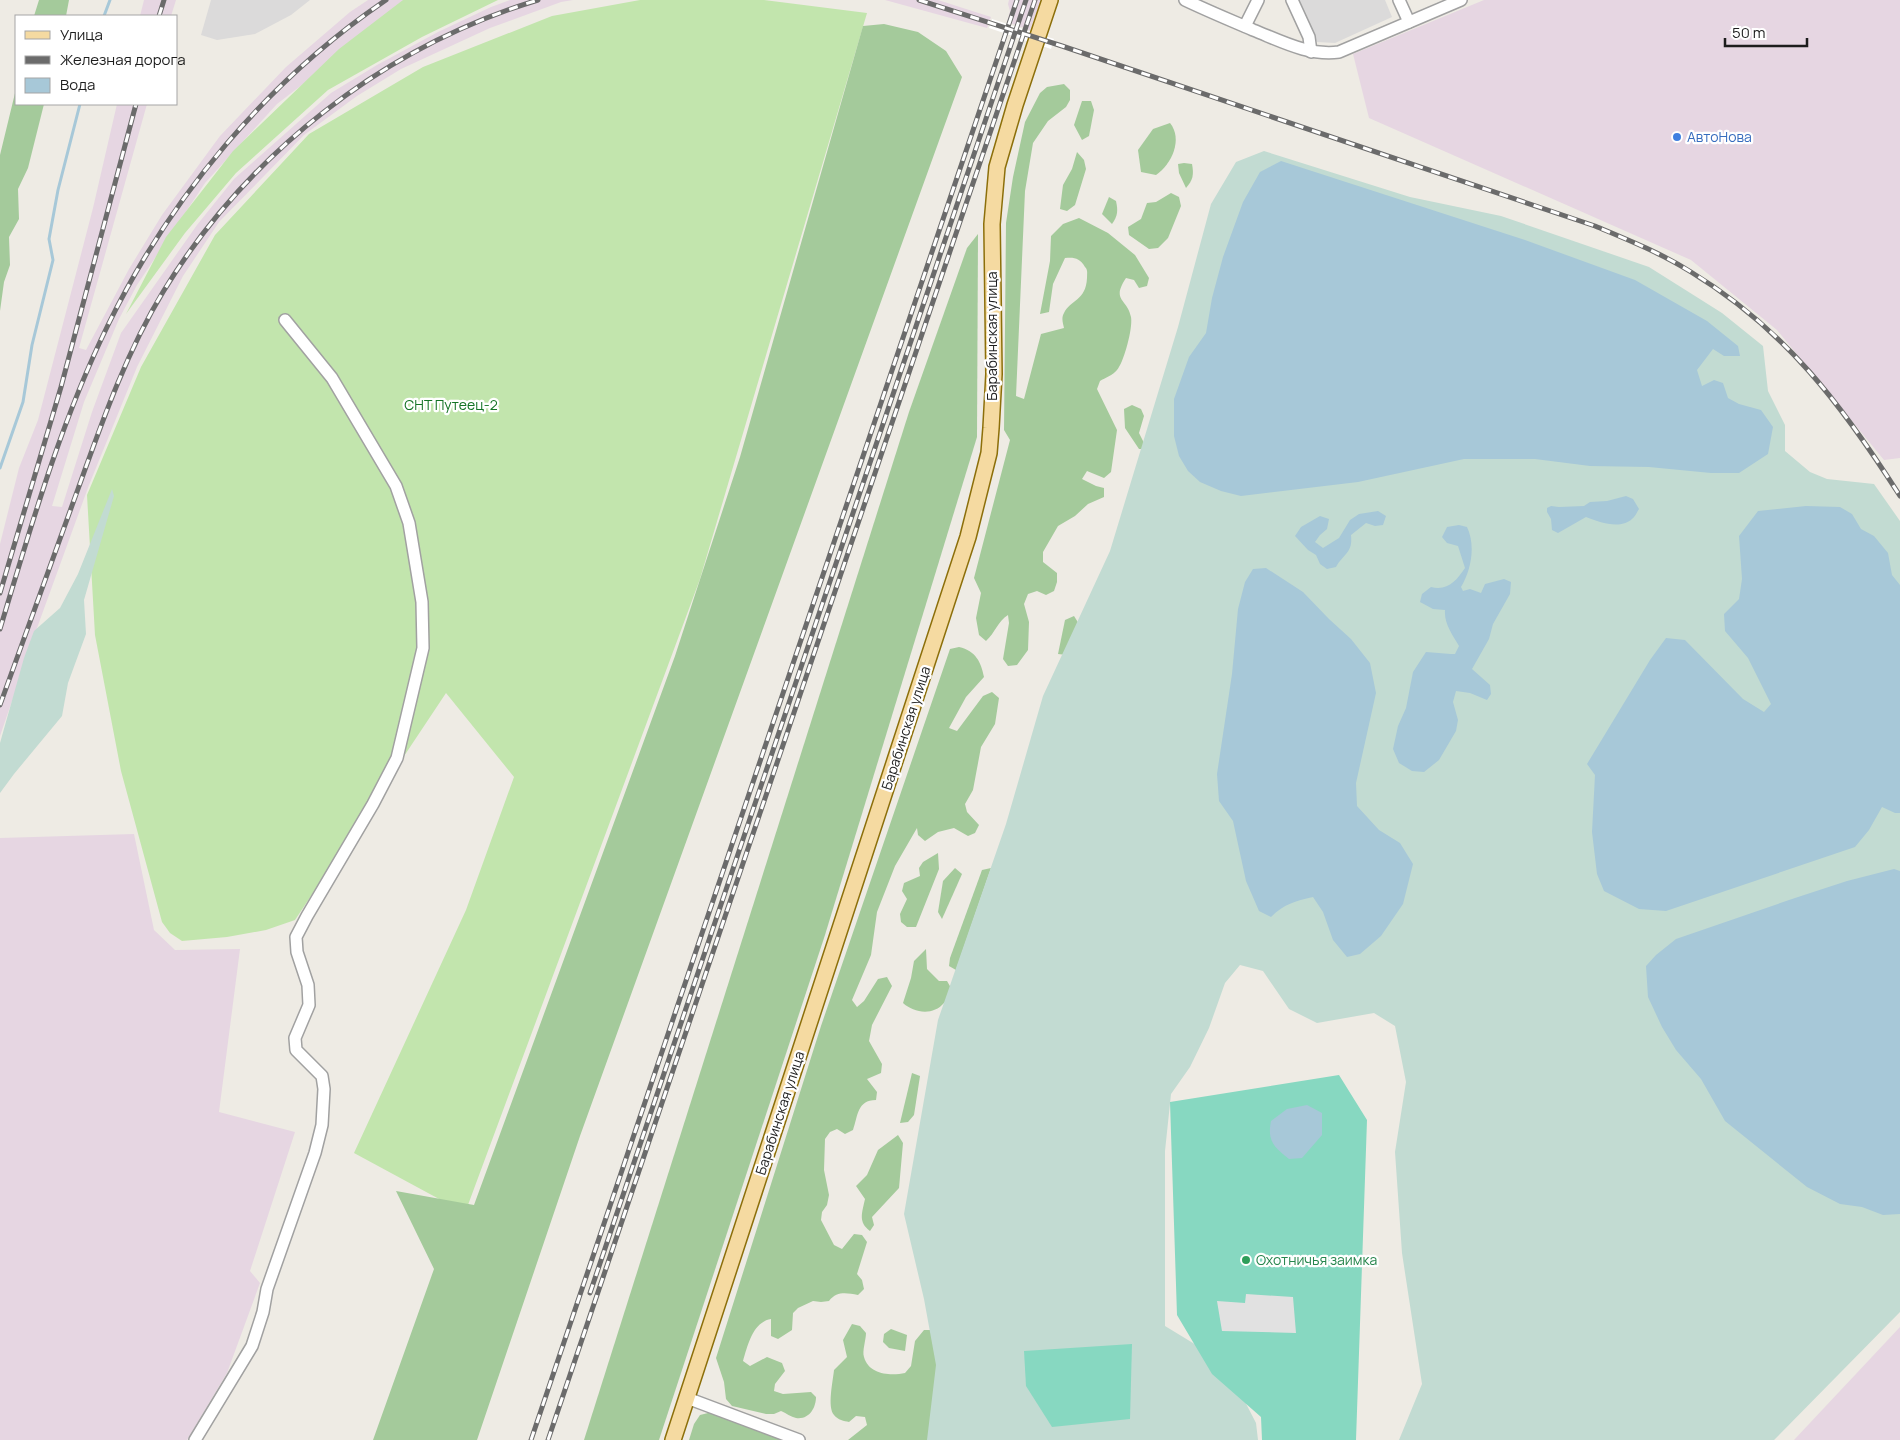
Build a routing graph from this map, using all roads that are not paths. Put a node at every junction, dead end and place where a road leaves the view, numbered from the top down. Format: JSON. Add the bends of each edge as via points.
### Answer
{"nodes":[{"id":1,"x":1050,"y":0,"type":"edge"},
{"id":2,"x":1185,"y":0,"type":"edge"},
{"id":3,"x":1258,"y":0,"type":"edge"},
{"id":4,"x":1292,"y":0,"type":"edge"},
{"id":5,"x":1400,"y":0,"type":"edge"},
{"id":6,"x":1461,"y":0,"type":"edge"},
{"id":7,"x":1409,"y":22,"type":"junction"},
{"id":8,"x":1245,"y":26,"type":"junction"},
{"id":9,"x":1311,"y":52,"type":"junction"},
{"id":10,"x":285,"y":320,"type":"dead end"},
{"id":11,"x":686,"y":1398,"type":"junction"},
{"id":12,"x":195,"y":1440,"type":"edge"},
{"id":13,"x":673,"y":1440,"type":"edge"},
{"id":14,"x":799,"y":1440,"type":"edge"}],
"edges":[{"from":1,"to":11,"type":"main road","name":"Барабинская улица","via":[[1014,105],[997,167],[992,224],[994,374],[991,428],[989,453],[968,538]]},
{"from":2,"to":8,"type":"street"},
{"from":3,"to":8,"type":"street"},
{"from":4,"to":9,"type":"street","via":[[1309,37]]},
{"from":5,"to":7,"type":"street"},
{"from":6,"to":7,"type":"street"},
{"from":7,"to":9,"type":"street","via":[[1338,52]]},
{"from":8,"to":9,"type":"street"},
{"from":10,"to":12,"type":"street","via":[[332,378],[396,486],[410,532],[422,602],[423,648],[397,758],[374,804],[296,937],[297,952],[308,985],[309,1005],[295,1038],[296,1050],[322,1076],[322,1125],[266,1289],[263,1312],[252,1346]]},
{"from":11,"to":13,"type":"main road","name":"Барабинская улица"},
{"from":11,"to":14,"type":"street"}]}
